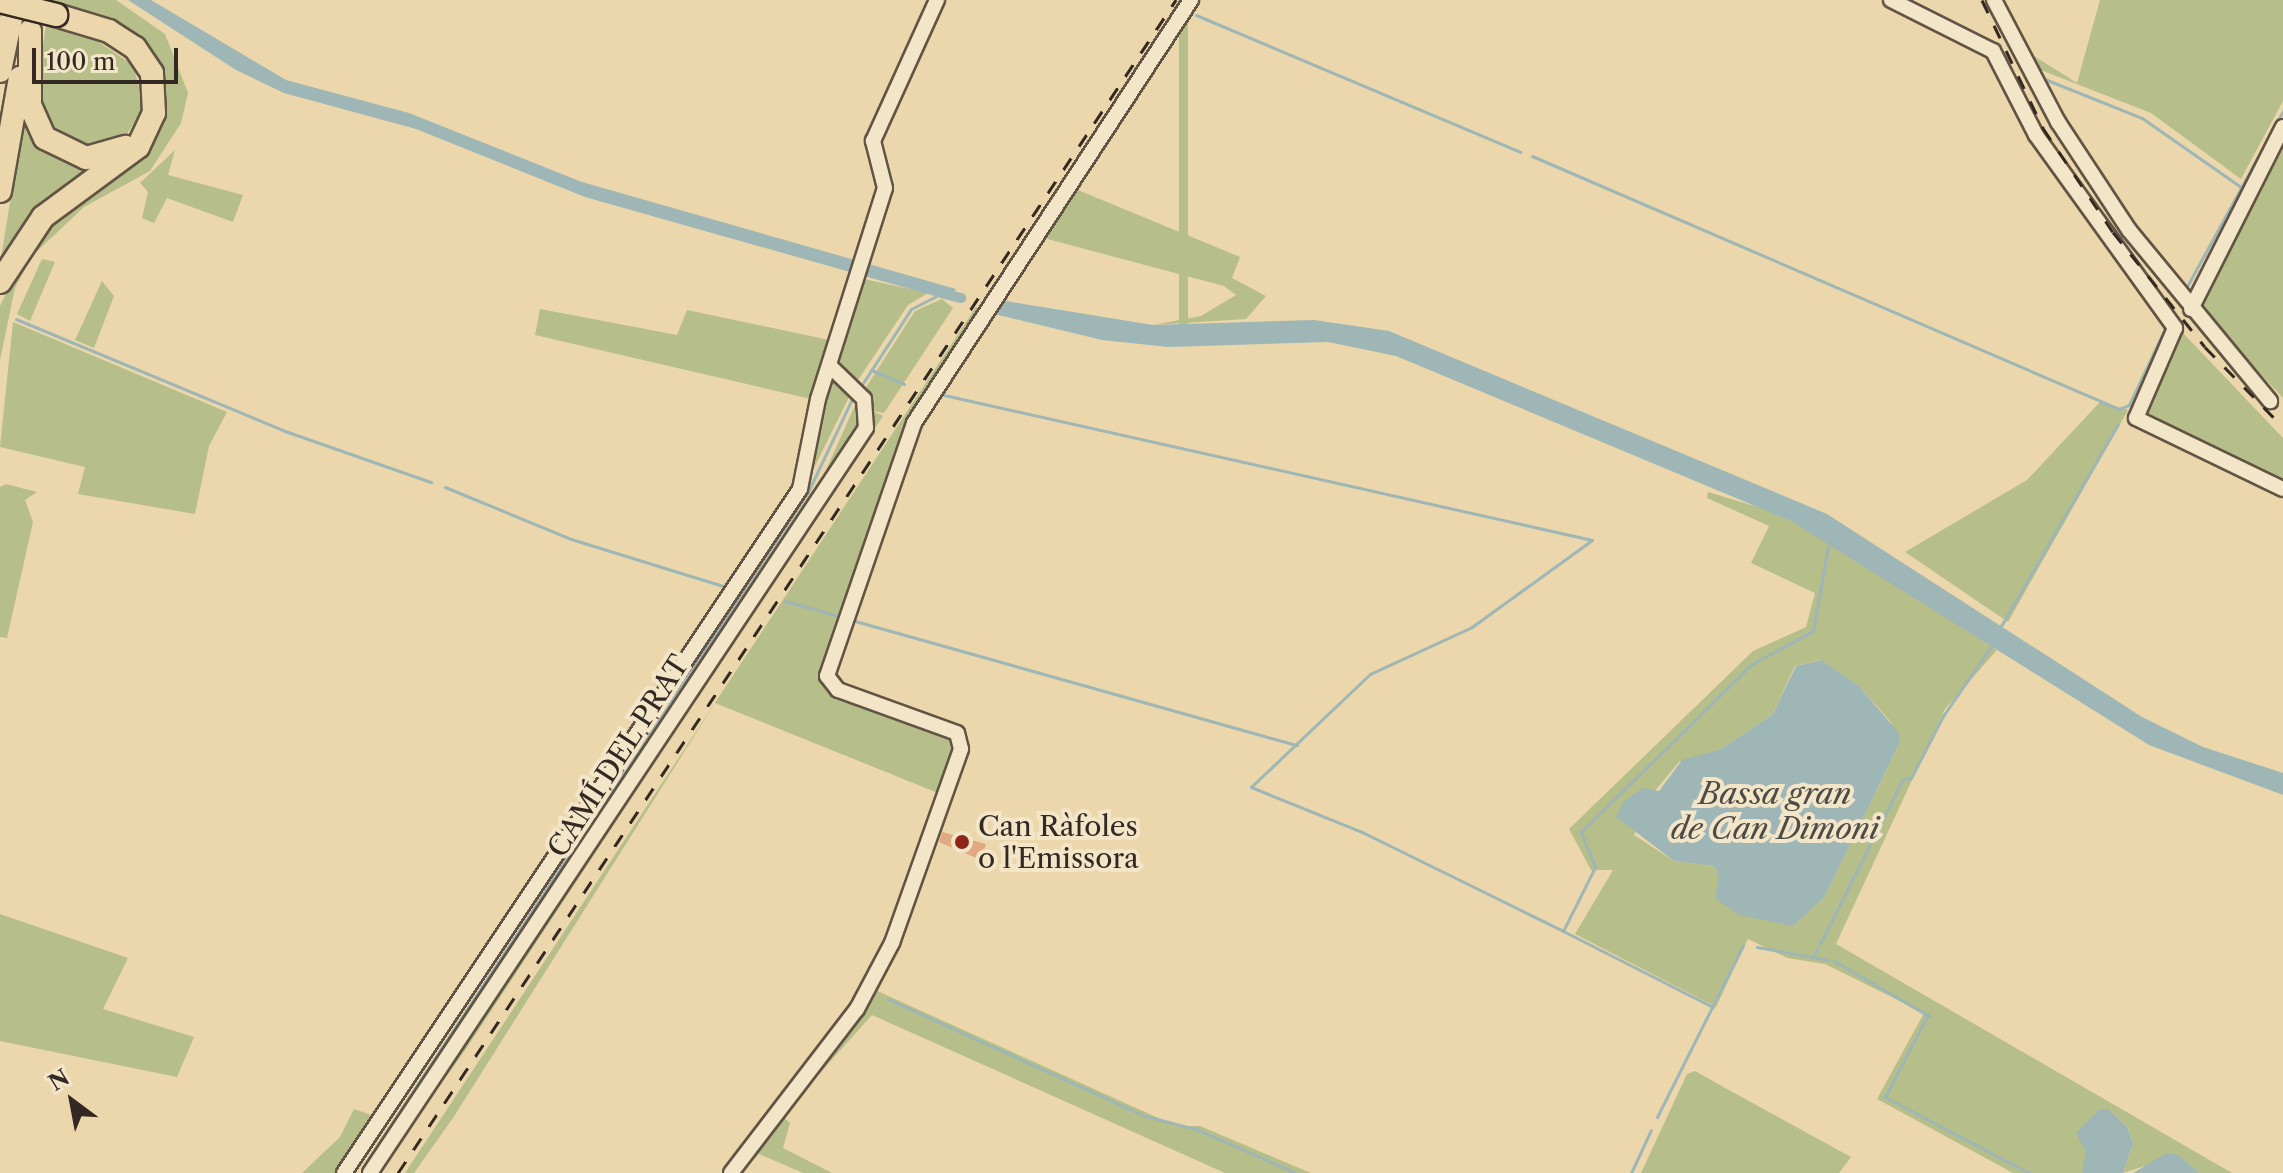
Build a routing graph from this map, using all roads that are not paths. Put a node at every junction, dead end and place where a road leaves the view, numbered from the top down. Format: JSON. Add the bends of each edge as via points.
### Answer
{"nodes":[{"id":1,"x":15,"y":0,"type":"edge"},
{"id":2,"x":37,"y":0,"type":"edge"},
{"id":3,"x":937,"y":0,"type":"edge"},
{"id":4,"x":1191,"y":0,"type":"edge"},
{"id":5,"x":1891,"y":0,"type":"edge"},
{"id":6,"x":1994,"y":0,"type":"edge"},
{"id":7,"x":0,"y":1,"type":"edge"},
{"id":8,"x":30,"y":31,"type":"junction"},
{"id":9,"x":0,"y":71,"type":"edge"},
{"id":10,"x":154,"y":113,"type":"junction"},
{"id":11,"x":2283,"y":127,"type":"edge"},
{"id":12,"x":0,"y":191,"type":"edge"},
{"id":13,"x":0,"y":282,"type":"edge"},
{"id":14,"x":2191,"y":309,"type":"junction"},
{"id":15,"x":832,"y":368,"type":"junction"},
{"id":16,"x":2270,"y":401,"type":"dead end"},
{"id":17,"x":2283,"y":489,"type":"edge"},
{"id":18,"x":344,"y":1173,"type":"edge"},
{"id":19,"x":370,"y":1173,"type":"edge"},
{"id":20,"x":731,"y":1173,"type":"edge"}],
"edges":[{"from":1,"to":9,"type":"highway"},
{"from":2,"to":8,"type":"highway"},
{"from":3,"to":15,"type":"street","via":[[873,141],[885,188]]},
{"from":4,"to":20,"type":"street","via":[[914,423],[827,676],[838,690],[942,727],[962,740],[892,943],[838,1039]]},
{"from":5,"to":17,"type":"street","via":[[1993,51],[2036,135],[2175,328],[2136,418]]},
{"from":6,"to":14,"type":"street","via":[[2058,122]]},
{"from":7,"to":10,"type":"highway","bridge":true,"via":[[109,31],[135,48],[152,73]]},
{"from":8,"to":10,"type":"highway","via":[[33,117],[54,146],[75,156],[110,155],[134,140]]},
{"from":8,"to":12,"type":"highway"},
{"from":10,"to":13,"type":"highway","via":[[138,147],[43,217]]},
{"from":11,"to":14,"type":"street"},
{"from":14,"to":16,"type":"street"},
{"from":15,"to":18,"type":"street","via":[[818,399],[800,489]]},
{"from":15,"to":19,"type":"street","name":"CAMÍ DEL PRAT","via":[[864,399],[866,428]]}]}
